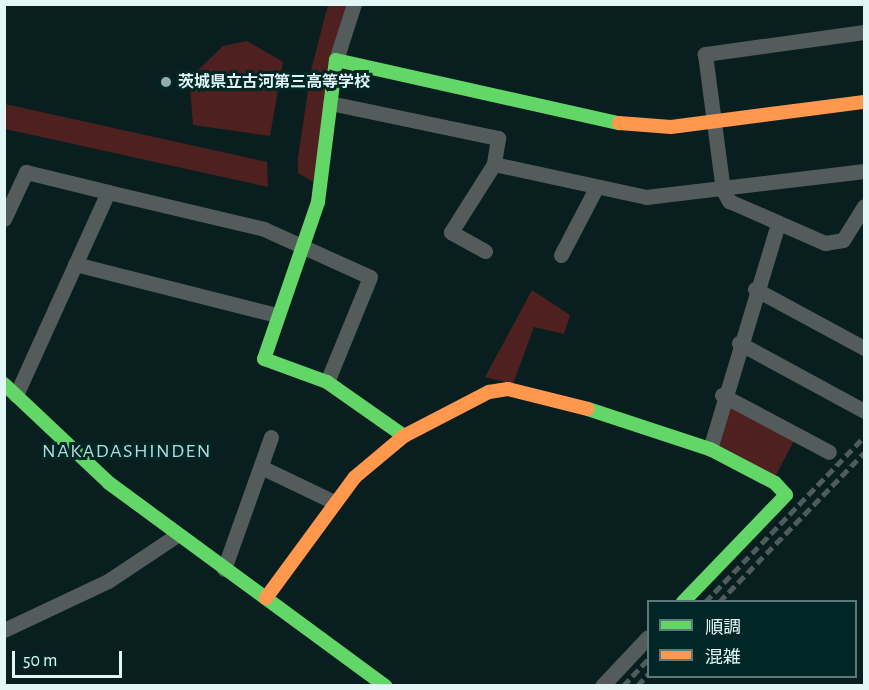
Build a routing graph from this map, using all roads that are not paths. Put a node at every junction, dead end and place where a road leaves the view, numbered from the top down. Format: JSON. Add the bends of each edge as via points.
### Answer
{"nodes":[{"id":1,"x":354,"y":4,"type":"edge"},
{"id":2,"x":864,"y":32,"type":"edge"},
{"id":3,"x":336,"y":60,"type":"junction"},
{"id":4,"x":864,"y":102,"type":"edge"},
{"id":5,"x":330,"y":103,"type":"junction"},
{"id":6,"x":716,"y":123,"type":"junction"},
{"id":7,"x":494,"y":164,"type":"junction"},
{"id":8,"x":864,"y":171,"type":"edge"},
{"id":9,"x":596,"y":188,"type":"junction"},
{"id":10,"x":723,"y":190,"type":"junction"},
{"id":11,"x":108,"y":192,"type":"junction"},
{"id":12,"x":864,"y":206,"type":"edge"},
{"id":13,"x":4,"y":219,"type":"edge"},
{"id":14,"x":778,"y":224,"type":"junction"},
{"id":15,"x":303,"y":249,"type":"junction"},
{"id":16,"x":485,"y":251,"type":"dead end"},
{"id":17,"x":561,"y":255,"type":"dead end"},
{"id":18,"x":75,"y":264,"type":"junction"},
{"id":19,"x":754,"y":290,"type":"junction"},
{"id":20,"x":277,"y":315,"type":"junction"},
{"id":21,"x":739,"y":343,"type":"junction"},
{"id":22,"x":864,"y":348,"type":"edge"},
{"id":23,"x":327,"y":382,"type":"junction"},
{"id":24,"x":4,"y":384,"type":"edge"},
{"id":25,"x":16,"y":395,"type":"junction"},
{"id":26,"x":722,"y":395,"type":"junction"},
{"id":27,"x":864,"y":411,"type":"edge"},
{"id":28,"x":404,"y":436,"type":"junction"},
{"id":29,"x":271,"y":437,"type":"dead end"},
{"id":30,"x":710,"y":449,"type":"junction"},
{"id":31,"x":830,"y":452,"type":"dead end"},
{"id":32,"x":261,"y":467,"type":"junction"},
{"id":33,"x":334,"y":502,"type":"junction"},
{"id":34,"x":177,"y":535,"type":"junction"},
{"id":35,"x":224,"y":569,"type":"junction"},
{"id":36,"x":266,"y":598,"type":"junction"},
{"id":37,"x":685,"y":600,"type":"edge"},
{"id":38,"x":4,"y":630,"type":"edge"},
{"id":39,"x":647,"y":638,"type":"edge"},
{"id":40,"x":385,"y":685,"type":"edge"},
{"id":41,"x":602,"y":686,"type":"edge"}],
"edges":[{"from":1,"to":3,"type":"street"},
{"from":2,"to":6,"type":"street","via":[[705,54]]},
{"from":3,"to":5,"type":"street"},
{"from":3,"to":6,"type":"street","via":[[621,123],[671,127]]},
{"from":4,"to":6,"type":"street"},
{"from":5,"to":7,"type":"street","via":[[498,138]]},
{"from":5,"to":15,"type":"street","via":[[318,202]]},
{"from":6,"to":10,"type":"street"},
{"from":7,"to":9,"type":"street"},
{"from":7,"to":16,"type":"street","via":[[451,232]]},
{"from":8,"to":10,"type":"street"},
{"from":9,"to":10,"type":"street","via":[[646,196]]},
{"from":9,"to":17,"type":"street"},
{"from":10,"to":14,"type":"street","via":[[729,201]]},
{"from":11,"to":13,"type":"street","via":[[26,172]]},
{"from":11,"to":15,"type":"street","via":[[264,229]]},
{"from":11,"to":18,"type":"street"},
{"from":12,"to":14,"type":"street","via":[[843,240],[825,243]]},
{"from":14,"to":19,"type":"street"},
{"from":15,"to":20,"type":"street"},
{"from":15,"to":23,"type":"street","via":[[370,277]]},
{"from":18,"to":20,"type":"street"},
{"from":18,"to":25,"type":"street"},
{"from":19,"to":21,"type":"street"},
{"from":19,"to":22,"type":"street"},
{"from":20,"to":23,"type":"street","via":[[264,359]]},
{"from":21,"to":26,"type":"street"},
{"from":21,"to":27,"type":"street"},
{"from":23,"to":28,"type":"street"},
{"from":24,"to":25,"type":"street"},
{"from":25,"to":34,"type":"street","via":[[109,483]]},
{"from":26,"to":30,"type":"street"},
{"from":26,"to":31,"type":"street"},
{"from":28,"to":30,"type":"street","via":[[489,392],[508,389],[533,391]]},
{"from":28,"to":33,"type":"street"},
{"from":29,"to":32,"type":"street"},
{"from":30,"to":37,"type":"street","via":[[786,495]]},
{"from":32,"to":33,"type":"street"},
{"from":32,"to":35,"type":"street"},
{"from":33,"to":36,"type":"street"},
{"from":34,"to":35,"type":"street"},
{"from":34,"to":38,"type":"street","via":[[108,581]]},
{"from":35,"to":36,"type":"street"},
{"from":36,"to":40,"type":"street"},
{"from":39,"to":41,"type":"street"}]}
